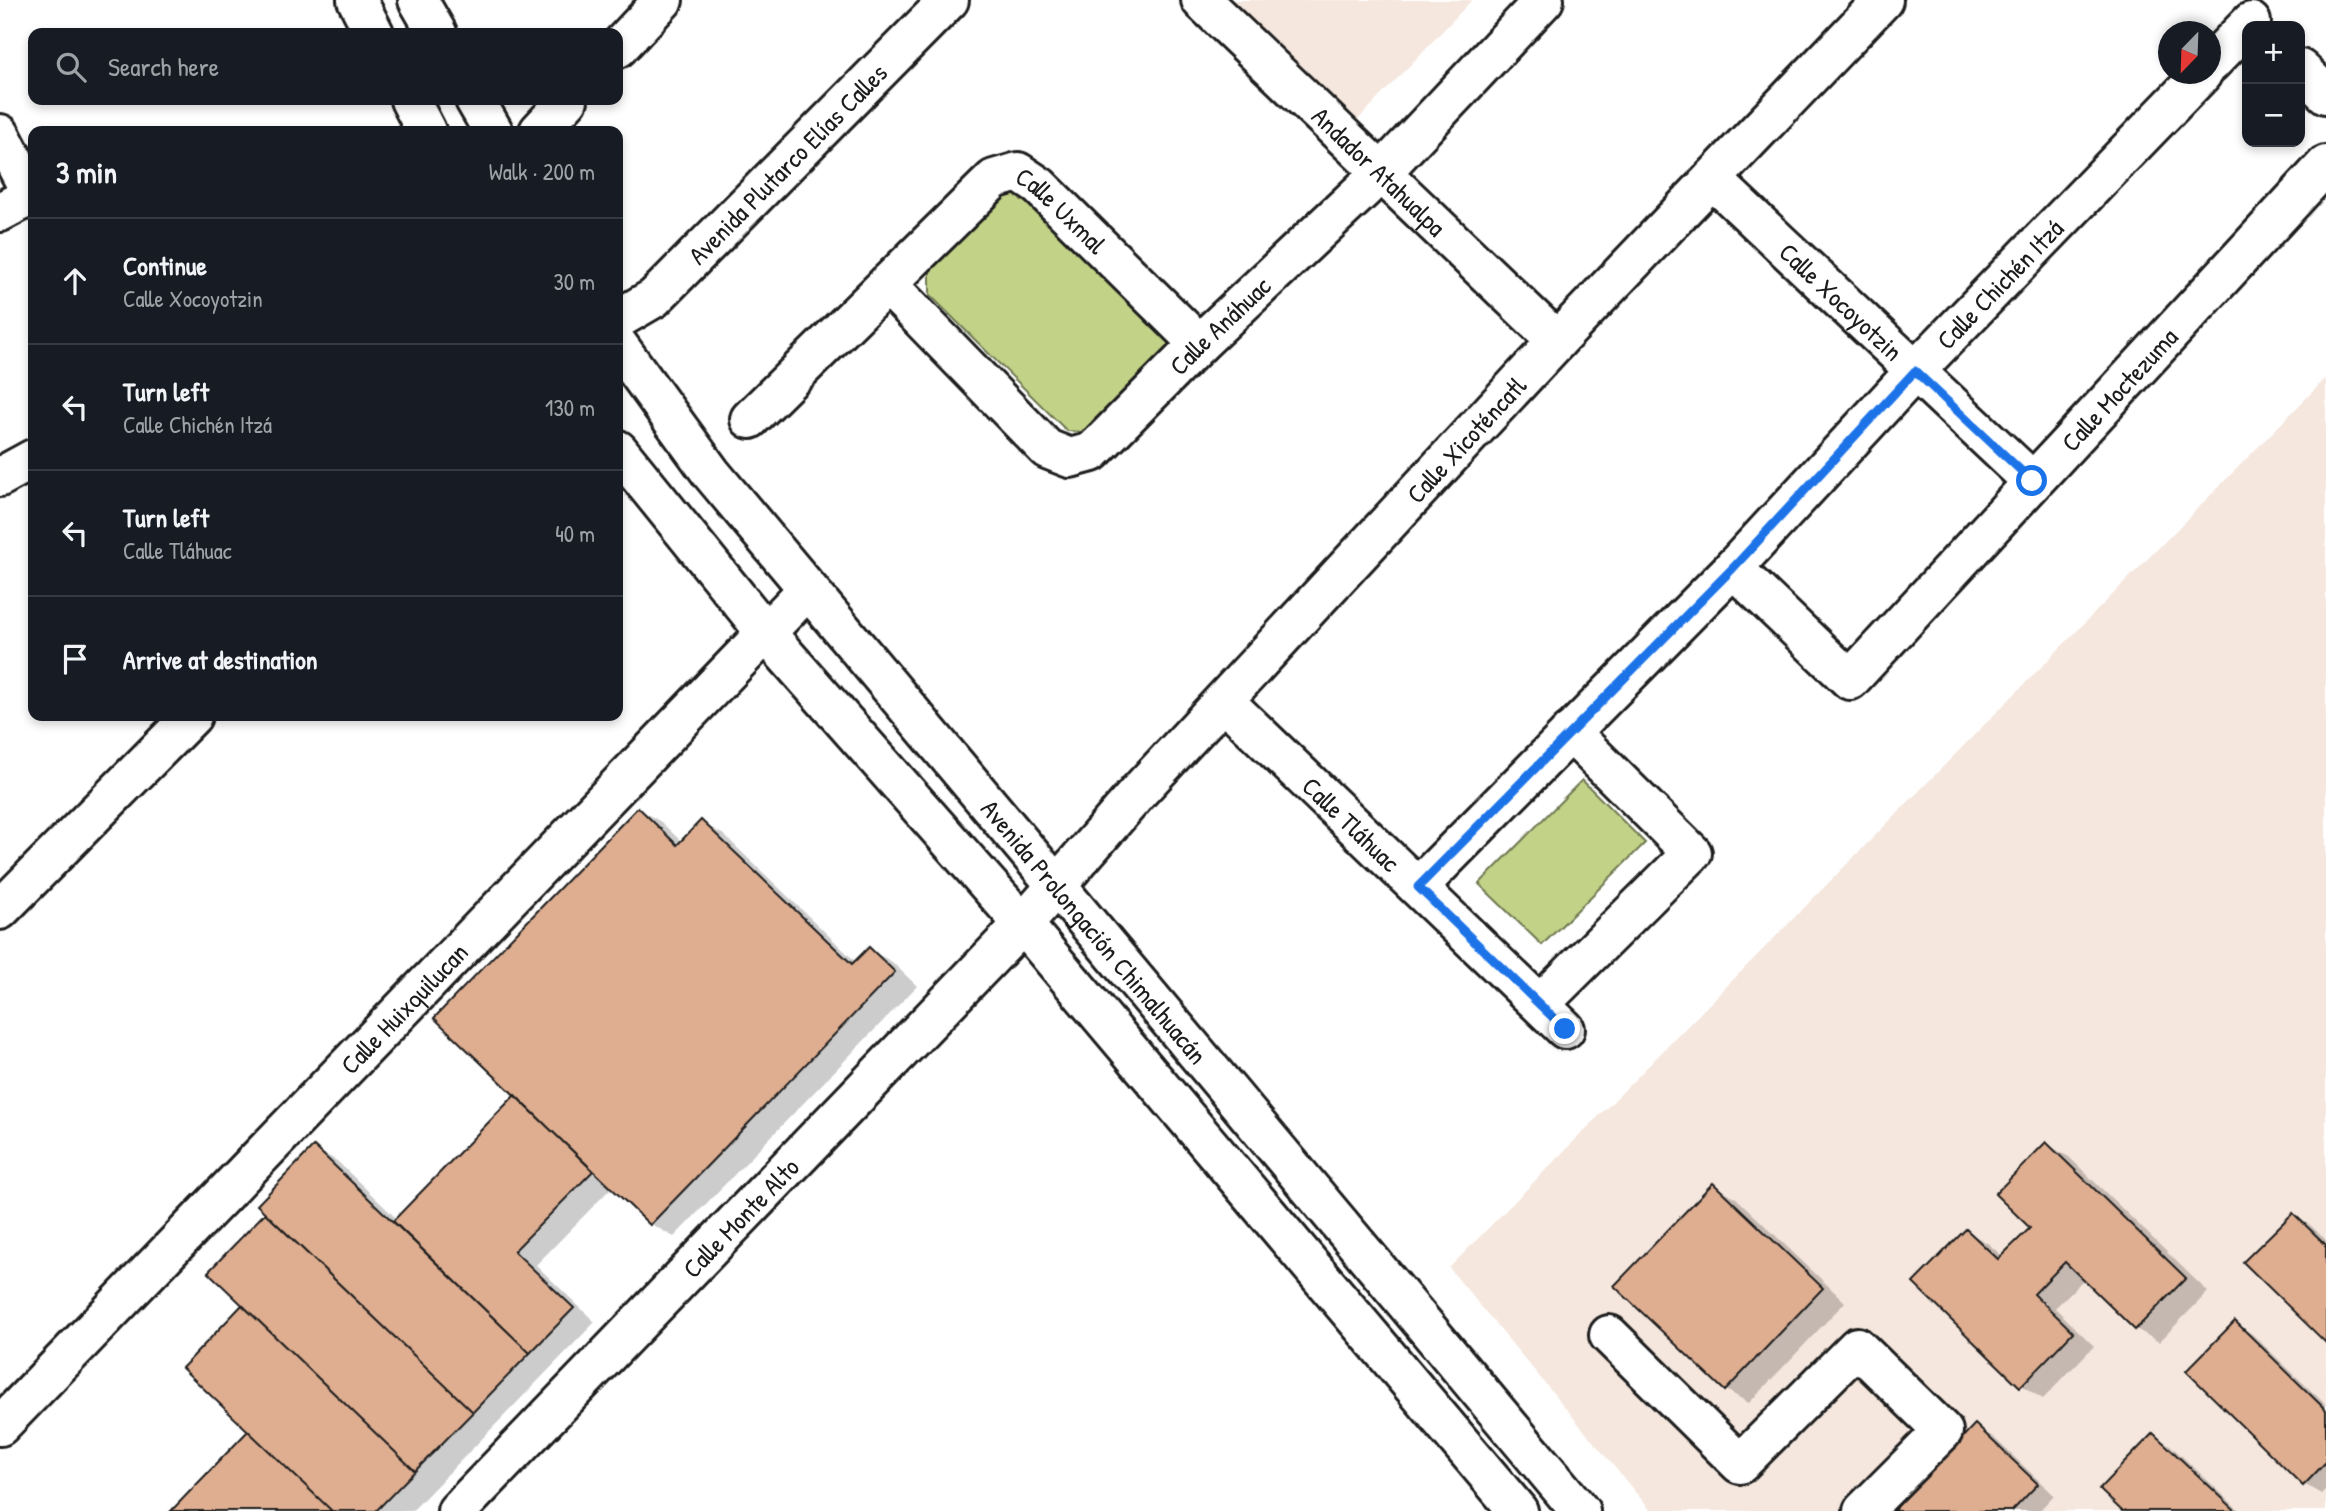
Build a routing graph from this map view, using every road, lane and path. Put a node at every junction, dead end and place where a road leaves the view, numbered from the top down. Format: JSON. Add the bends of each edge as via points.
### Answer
{"nodes":[{"id":1,"x":357,"y":0,"type":"edge"},
{"id":2,"x":418,"y":0,"type":"edge"},
{"id":3,"x":663,"y":0,"type":"edge"},
{"id":4,"x":949,"y":0,"type":"edge"},
{"id":5,"x":1201,"y":0,"type":"edge"},
{"id":6,"x":1544,"y":0,"type":"edge"},
{"id":7,"x":1883,"y":0,"type":"edge"},
{"id":8,"x":2244,"y":16,"type":"edge"},
{"id":9,"x":371,"y":28,"type":"edge"},
{"id":10,"x":434,"y":28,"type":"edge"},
{"id":11,"x":623,"y":43,"type":"edge"},
{"id":12,"x":2221,"y":48,"type":"edge"},
{"id":13,"x":2305,"y":74,"type":"edge"},
{"id":14,"x":2192,"y":84,"type":"edge"},
{"id":15,"x":2326,"y":94,"type":"edge"},
{"id":16,"x":413,"y":105,"type":"edge"},
{"id":17,"x":478,"y":105,"type":"edge"},
{"id":18,"x":564,"y":105,"type":"edge"},
{"id":19,"x":423,"y":126,"type":"edge"},
{"id":20,"x":490,"y":126,"type":"edge"},
{"id":21,"x":544,"y":126,"type":"edge"},
{"id":22,"x":0,"y":134,"type":"edge"},
{"id":23,"x":2326,"y":165,"type":"edge"},
{"id":24,"x":1383,"y":171,"type":"junction"},
{"id":25,"x":1712,"y":180,"type":"junction"},
{"id":26,"x":28,"y":187,"type":"edge"},
{"id":27,"x":28,"y":198,"type":"edge"},
{"id":28,"x":0,"y":212,"type":"edge"},
{"id":29,"x":887,"y":284,"type":"junction"},
{"id":30,"x":623,"y":316,"type":"edge"},
{"id":31,"x":1557,"y":341,"type":"junction"},
{"id":32,"x":1199,"y":344,"type":"junction"},
{"id":33,"x":623,"y":352,"type":"edge"},
{"id":34,"x":1915,"y":371,"type":"junction"},
{"id":35,"x":750,"y":419,"type":"dead end"},
{"id":36,"x":623,"y":456,"type":"edge"},
{"id":37,"x":28,"y":462,"type":"edge"},
{"id":38,"x":0,"y":477,"type":"edge"},
{"id":39,"x":2032,"y":481,"type":"junction"},
{"id":40,"x":1733,"y":568,"type":"junction"},
{"id":41,"x":808,"y":589,"type":"junction"},
{"id":42,"x":766,"y":632,"type":"junction"},
{"id":43,"x":1224,"y":701,"type":"junction"},
{"id":44,"x":187,"y":721,"type":"edge"},
{"id":45,"x":1570,"y":732,"type":"junction"},
{"id":46,"x":1058,"y":887,"type":"junction"},
{"id":47,"x":1418,"y":887,"type":"junction"},
{"id":48,"x":3,"y":900,"type":"edge"},
{"id":49,"x":1023,"y":924,"type":"junction"},
{"id":50,"x":1609,"y":1335,"type":"dead end"},
{"id":51,"x":0,"y":1426,"type":"edge"},
{"id":52,"x":1555,"y":1481,"type":"junction"},
{"id":53,"x":457,"y":1511,"type":"edge"},
{"id":54,"x":1518,"y":1511,"type":"edge"},
{"id":55,"x":1525,"y":1511,"type":"edge"},
{"id":56,"x":1580,"y":1511,"type":"edge"},
{"id":57,"x":1863,"y":1511,"type":"edge"}],
"edges":[{"from":1,"to":9,"type":"street"},
{"from":2,"to":10,"type":"street"},
{"from":3,"to":11,"type":"street"},
{"from":4,"to":30,"type":"street","name":"Avenida Plutarco Elías Calles","via":[[654,298]]},
{"from":5,"to":24,"type":"street","name":"Andador Atahualpa"},
{"from":6,"to":24,"type":"street","name":"Calle Anáhuac"},
{"from":7,"to":25,"type":"street","name":"Calle Xicoténcatl"},
{"from":8,"to":12,"type":"street"},
{"from":13,"to":15,"type":"street"},
{"from":14,"to":34,"type":"street","name":"Calle Chichén Itzá"},
{"from":16,"to":19,"type":"street"},
{"from":17,"to":20,"type":"street"},
{"from":18,"to":21,"type":"street"},
{"from":22,"to":26,"type":"street"},
{"from":23,"to":39,"type":"street","name":"Calle Moctezuma"},
{"from":24,"to":31,"type":"street","name":"Andador Atahualpa"},
{"from":24,"to":32,"type":"street","name":"Calle Anáhuac"},
{"from":25,"to":31,"type":"street","name":"Calle Xicoténcatl"},
{"from":25,"to":34,"type":"street","name":"Calle Xocoyotzin"},
{"from":27,"to":28,"type":"street"},
{"from":29,"to":32,"type":"street","name":"Calle Uxmal","via":[[994,179],[1018,172],[1038,186]]},
{"from":29,"to":32,"type":"street","name":"Calle Anáhuac","via":[[1047,449],[1070,458],[1092,452]]},
{"from":29,"to":35,"type":"street","name":"Calle Uxmal"},
{"from":31,"to":43,"type":"street","name":"Calle Xicoténcatl"},
{"from":33,"to":41,"type":"street","name":"Avenida Prolongación Chimalhuacán","via":[[711,473]]},
{"from":34,"to":39,"type":"street","name":"Calle Xocoyotzin"},
{"from":34,"to":40,"type":"street","name":"Calle Chichén Itzá"},
{"from":36,"to":42,"type":"street","name":"Avenida Prolongación Chimalhuacán"},
{"from":37,"to":38,"type":"street"},
{"from":39,"to":40,"type":"street","name":"Calle Moctezuma","via":[[1850,680]]},
{"from":40,"to":45,"type":"street","name":"Calle Chichén Itzá"},
{"from":41,"to":42,"type":"street","name":"Calle Huixquilucan"},
{"from":41,"to":46,"type":"street","name":"Avenida Prolongación Chimalhuacán"},
{"from":42,"to":49,"type":"street","name":"Avenida Prolongación Chimalhuacán"},
{"from":42,"to":51,"type":"street","name":"Calle Huixquilucan"},
{"from":43,"to":46,"type":"street","name":"Calle Xicoténcatl"},
{"from":43,"to":47,"type":"street","name":"Calle Tláhuac"},
{"from":44,"to":48,"type":"street"},
{"from":45,"to":47,"type":"street","name":"Calle Chichén Itzá"},
{"from":45,"to":47,"type":"street","name":"Calle Tláhuac","via":[[1692,853],[1552,1017]]},
{"from":46,"to":49,"type":"street","name":"Calle Monte Alto"},
{"from":46,"to":52,"type":"street","name":"Avenida Prolongación Chimalhuacán"},
{"from":49,"to":53,"type":"street","name":"Calle Monte Alto"},
{"from":49,"to":54,"type":"street","name":"Avenida Prolongación Chimalhuacán"},
{"from":50,"to":57,"type":"street","via":[[1740,1464],[1857,1347],[1943,1431]]},
{"from":52,"to":55,"type":"street"},
{"from":52,"to":56,"type":"street","name":"Avenida Prolongación Chimalhuacán"}]}
